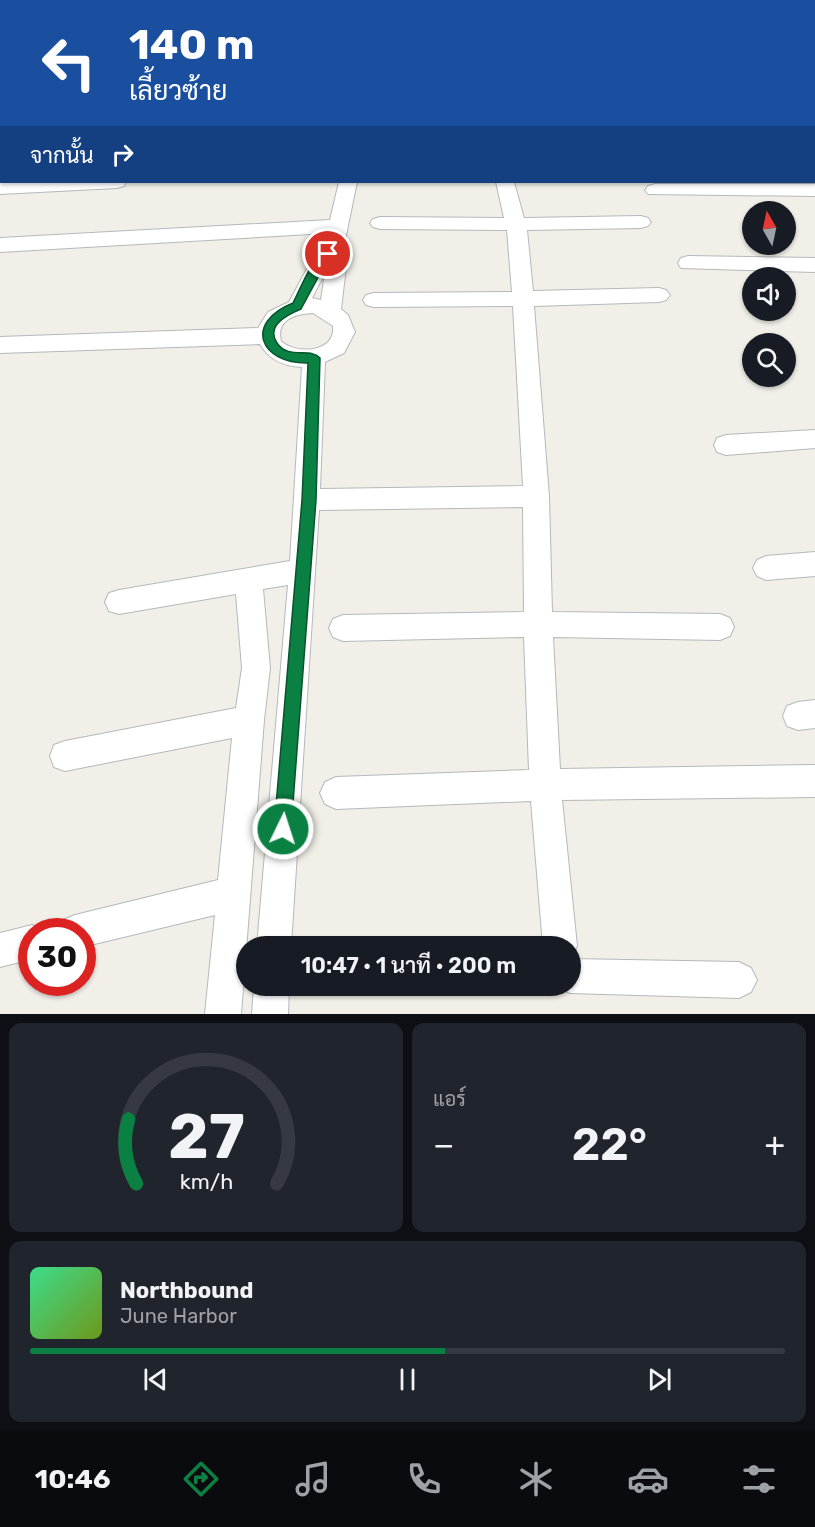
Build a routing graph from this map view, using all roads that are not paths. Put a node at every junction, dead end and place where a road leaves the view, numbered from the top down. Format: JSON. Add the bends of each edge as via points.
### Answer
{"nodes":[{"id":1,"x":72,"y":183,"type":"edge"},
{"id":2,"x":348,"y":183,"type":"edge"},
{"id":3,"x":505,"y":183,"type":"edge"},
{"id":4,"x":26,"y":184,"type":"edge"},
{"id":5,"x":0,"y":188,"type":"edge"},
{"id":6,"x":815,"y":189,"type":"edge"},
{"id":7,"x":655,"y":190,"type":"dead end"},
{"id":8,"x":641,"y":222,"type":"dead end"},
{"id":9,"x":380,"y":223,"type":"dead end"},
{"id":10,"x":516,"y":224,"type":"junction"},
{"id":11,"x":339,"y":226,"type":"junction"},
{"id":12,"x":0,"y":245,"type":"edge"},
{"id":13,"x":333,"y":250,"type":"junction"},
{"id":14,"x":688,"y":263,"type":"dead end"},
{"id":15,"x":815,"y":265,"type":"edge"},
{"id":16,"x":659,"y":295,"type":"dead end"},
{"id":17,"x":524,"y":299,"type":"junction"},
{"id":18,"x":374,"y":300,"type":"dead end"},
{"id":19,"x":297,"y":306,"type":"junction"},
{"id":20,"x":330,"y":310,"type":"junction"},
{"id":21,"x":268,"y":336,"type":"junction"},
{"id":22,"x":0,"y":345,"type":"edge"},
{"id":23,"x":314,"y":358,"type":"junction"},
{"id":24,"x":815,"y":439,"type":"edge"},
{"id":25,"x":726,"y":445,"type":"dead end"},
{"id":26,"x":536,"y":496,"type":"junction"},
{"id":27,"x":309,"y":500,"type":"junction"},
{"id":28,"x":815,"y":564,"type":"edge"},
{"id":29,"x":766,"y":568,"type":"dead end"},
{"id":30,"x":302,"y":571,"type":"junction"},
{"id":31,"x":249,"y":581,"type":"junction"},
{"id":32,"x":119,"y":602,"type":"dead end"},
{"id":33,"x":538,"y":624,"type":"junction"},
{"id":34,"x":720,"y":627,"type":"dead end"},
{"id":35,"x":343,"y":628,"type":"dead end"},
{"id":36,"x":249,"y":720,"type":"junction"},
{"id":37,"x":65,"y":756,"type":"dead end"},
{"id":38,"x":815,"y":781,"type":"edge"},
{"id":39,"x":545,"y":786,"type":"junction"},
{"id":40,"x":336,"y":793,"type":"dead end"},
{"id":41,"x":235,"y":893,"type":"junction"},
{"id":42,"x":96,"y":927,"type":"edge"},
{"id":43,"x":275,"y":936,"type":"edge"},
{"id":44,"x":559,"y":936,"type":"edge"},
{"id":45,"x":18,"y":946,"type":"edge"},
{"id":46,"x":0,"y":950,"type":"edge"},
{"id":47,"x":581,"y":976,"type":"edge"},
{"id":48,"x":739,"y":980,"type":"dead end"},
{"id":49,"x":271,"y":996,"type":"edge"},
{"id":50,"x":223,"y":1014,"type":"edge"},
{"id":51,"x":270,"y":1014,"type":"edge"}],
"edges":[{"from":1,"to":4,"type":"street"},
{"from":2,"to":11,"type":"street"},
{"from":3,"to":10,"type":"street"},
{"from":4,"to":5,"type":"street"},
{"from":6,"to":7,"type":"street"},
{"from":8,"to":10,"type":"street"},
{"from":9,"to":10,"type":"street"},
{"from":10,"to":17,"type":"street"},
{"from":11,"to":12,"type":"street"},
{"from":11,"to":13,"type":"street"},
{"from":13,"to":19,"type":"street","via":[[321,261]]},
{"from":13,"to":20,"type":"street","via":[[336,267]]},
{"from":14,"to":15,"type":"street"},
{"from":16,"to":17,"type":"street"},
{"from":17,"to":18,"type":"street"},
{"from":17,"to":26,"type":"street"},
{"from":19,"to":20,"type":"street","via":[[315,305]]},
{"from":19,"to":21,"type":"street","via":[[282,312],[271,323]]},
{"from":20,"to":23,"type":"street","via":[[344,326],[343,336],[337,346]]},
{"from":21,"to":22,"type":"street"},
{"from":21,"to":23,"type":"street","via":[[272,346],[283,354]]},
{"from":23,"to":27,"type":"street"},
{"from":24,"to":25,"type":"street"},
{"from":26,"to":27,"type":"street"},
{"from":26,"to":33,"type":"street"},
{"from":27,"to":30,"type":"street"},
{"from":28,"to":29,"type":"street"},
{"from":30,"to":31,"type":"street"},
{"from":30,"to":43,"type":"street"},
{"from":31,"to":32,"type":"street"},
{"from":31,"to":36,"type":"street","via":[[256,668]]},
{"from":33,"to":34,"type":"street"},
{"from":33,"to":35,"type":"street"},
{"from":33,"to":39,"type":"street"},
{"from":36,"to":37,"type":"street"},
{"from":36,"to":41,"type":"street"},
{"from":38,"to":39,"type":"street"},
{"from":39,"to":40,"type":"street"},
{"from":39,"to":44,"type":"street"},
{"from":41,"to":42,"type":"street"},
{"from":41,"to":50,"type":"street"},
{"from":45,"to":46,"type":"street"},
{"from":47,"to":48,"type":"street"},
{"from":49,"to":51,"type":"street"}]}
